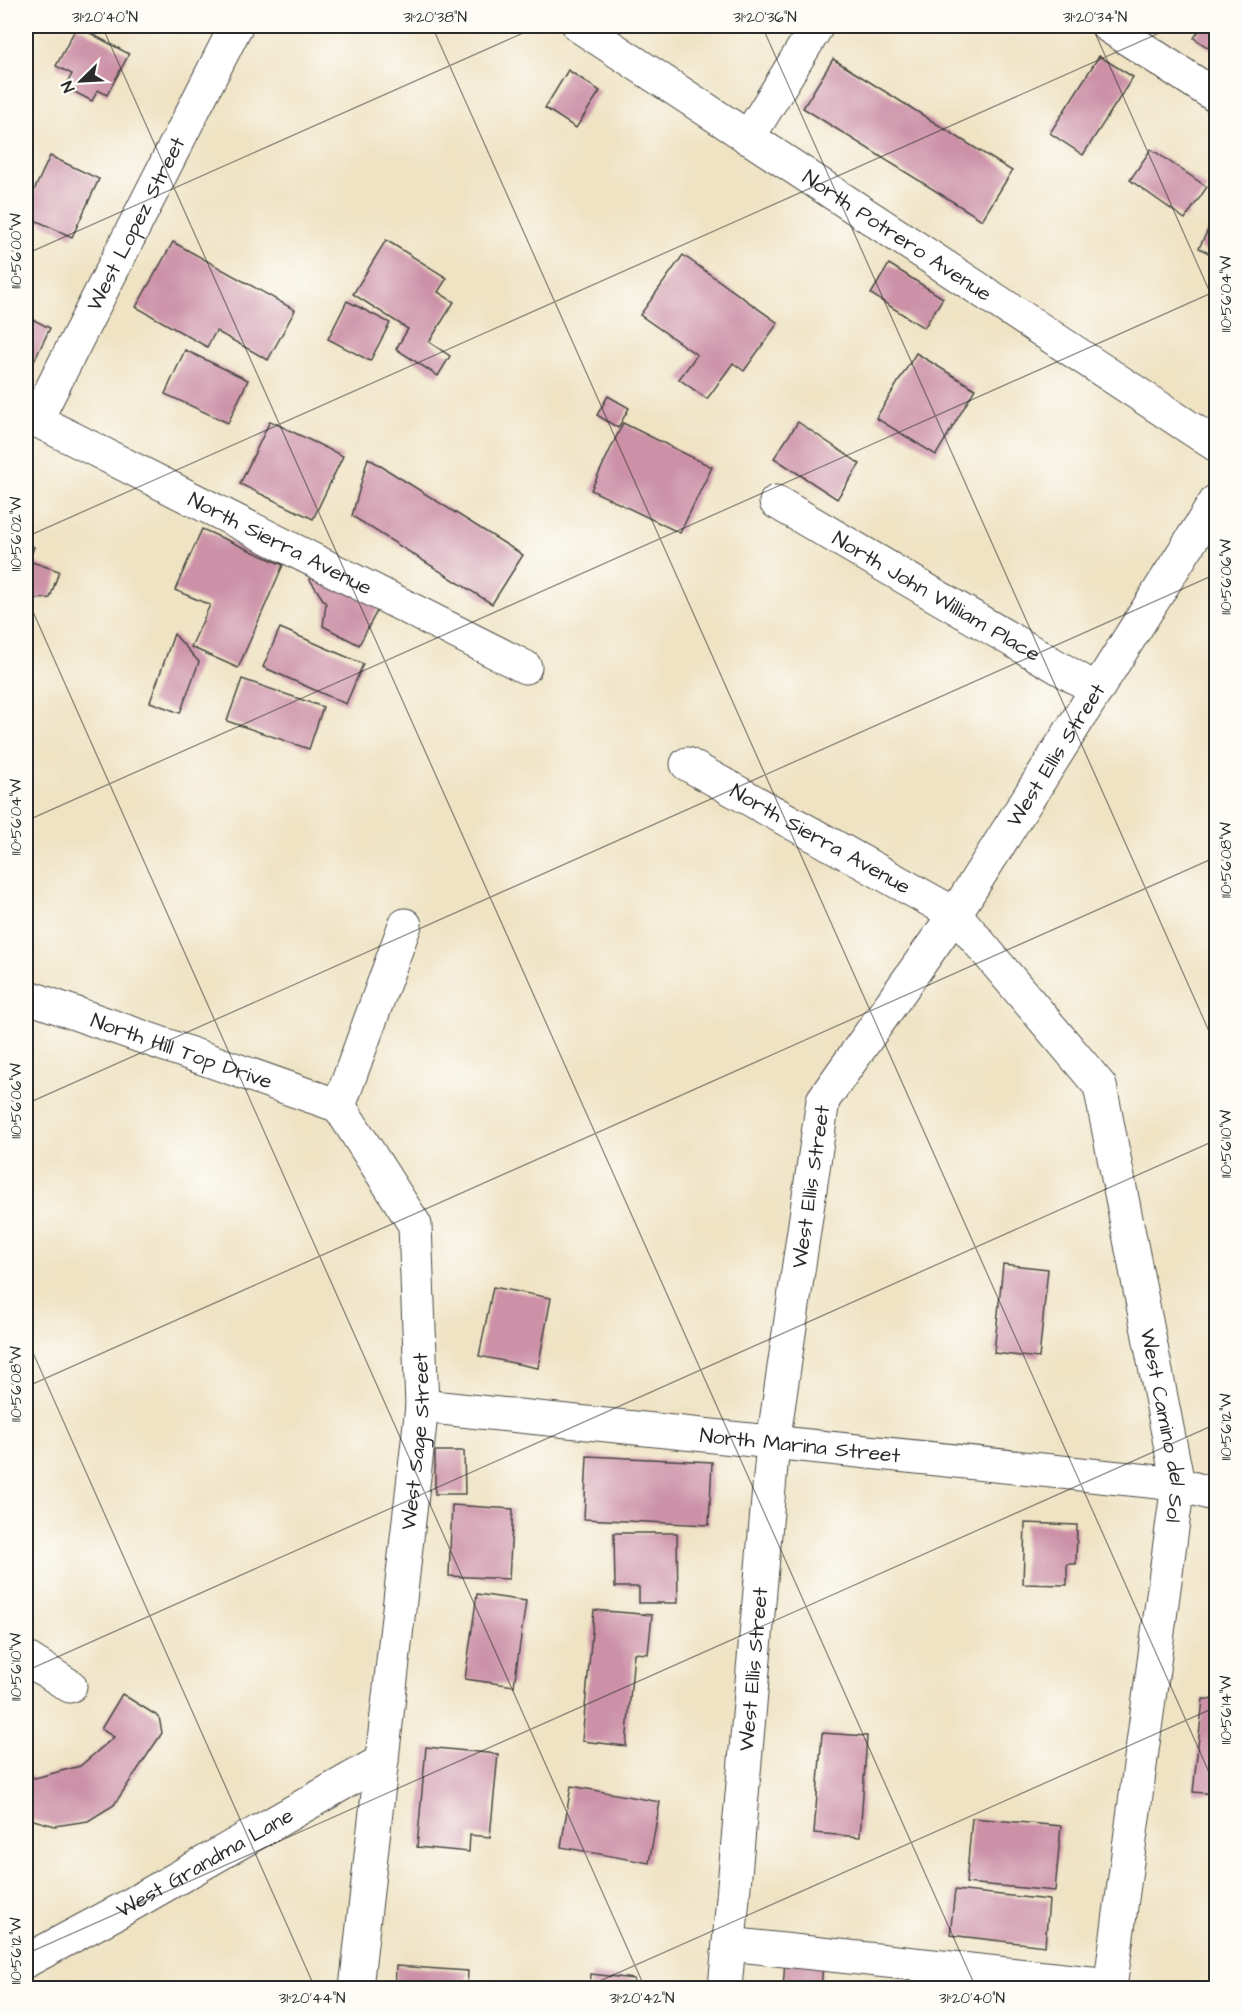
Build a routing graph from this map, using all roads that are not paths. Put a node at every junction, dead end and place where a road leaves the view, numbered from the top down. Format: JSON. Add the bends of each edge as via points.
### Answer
{"nodes":[{"id":1,"x":236,"y":26,"type":"edge"},
{"id":2,"x":579,"y":26,"type":"edge"},
{"id":3,"x":817,"y":26,"type":"edge"},
{"id":4,"x":1108,"y":26,"type":"edge"},
{"id":5,"x":1216,"y":96,"type":"edge"},
{"id":6,"x":748,"y":138,"type":"junction"},
{"id":7,"x":31,"y":418,"type":"edge"},
{"id":8,"x":1216,"y":446,"type":"edge"},
{"id":9,"x":1216,"y":501,"type":"edge"},
{"id":10,"x":776,"y":502,"type":"dead end"},
{"id":11,"x":525,"y":667,"type":"dead end"},
{"id":12,"x":1097,"y":690,"type":"junction"},
{"id":13,"x":687,"y":764,"type":"dead end"},
{"id":14,"x":955,"y":914,"type":"junction"},
{"id":15,"x":405,"y":925,"type":"dead end"},
{"id":16,"x":26,"y":996,"type":"edge"},
{"id":17,"x":339,"y":1106,"type":"junction"},
{"id":18,"x":422,"y":1406,"type":"junction"},
{"id":19,"x":772,"y":1443,"type":"junction"},
{"id":20,"x":1178,"y":1484,"type":"junction"},
{"id":21,"x":1216,"y":1495,"type":"edge"},
{"id":22,"x":26,"y":1658,"type":"edge"},
{"id":23,"x":70,"y":1686,"type":"dead end"},
{"id":24,"x":382,"y":1761,"type":"junction"},
{"id":25,"x":729,"y":1944,"type":"junction"},
{"id":26,"x":26,"y":1961,"type":"edge"},
{"id":27,"x":1110,"y":1987,"type":"edge"},
{"id":28,"x":356,"y":1989,"type":"edge"},
{"id":29,"x":725,"y":1989,"type":"edge"}],
"edges":[{"from":1,"to":7,"type":"street","name":"West Lopez Street"},
{"from":2,"to":6,"type":"street","name":"North Potrero Avenue"},
{"from":3,"to":6,"type":"street"},
{"from":4,"to":5,"type":"street"},
{"from":6,"to":8,"type":"street","name":"North Potrero Avenue"},
{"from":7,"to":11,"type":"street","name":"North Sierra Avenue"},
{"from":9,"to":12,"type":"street","name":"West Ellis Street"},
{"from":10,"to":12,"type":"street","name":"North John William Place"},
{"from":12,"to":14,"type":"street","name":"West Ellis Street"},
{"from":13,"to":14,"type":"street","name":"North Sierra Avenue"},
{"from":14,"to":19,"type":"street","name":"West Ellis Street","via":[[823,1100]]},
{"from":14,"to":20,"type":"street","name":"West Camino del Sol","via":[[1100,1086]]},
{"from":15,"to":17,"type":"street"},
{"from":16,"to":17,"type":"street","name":"North Hill Top Drive"},
{"from":17,"to":18,"type":"street","name":"West Sage Street","via":[[415,1225]]},
{"from":18,"to":19,"type":"street","name":"North Marina Street"},
{"from":18,"to":24,"type":"street","name":"West Sage Street"},
{"from":19,"to":20,"type":"street","name":"North Marina Street"},
{"from":19,"to":25,"type":"street","name":"West Ellis Street"},
{"from":20,"to":21,"type":"street","name":"North Marina Street"},
{"from":20,"to":27,"type":"street","name":"West Camino del Sol"},
{"from":22,"to":23,"type":"street"},
{"from":24,"to":26,"type":"street","name":"West Grandma Lane"},
{"from":24,"to":28,"type":"street","name":"West Sage Street"},
{"from":25,"to":27,"type":"street"},
{"from":25,"to":29,"type":"street","name":"West Ellis Street"}]}
